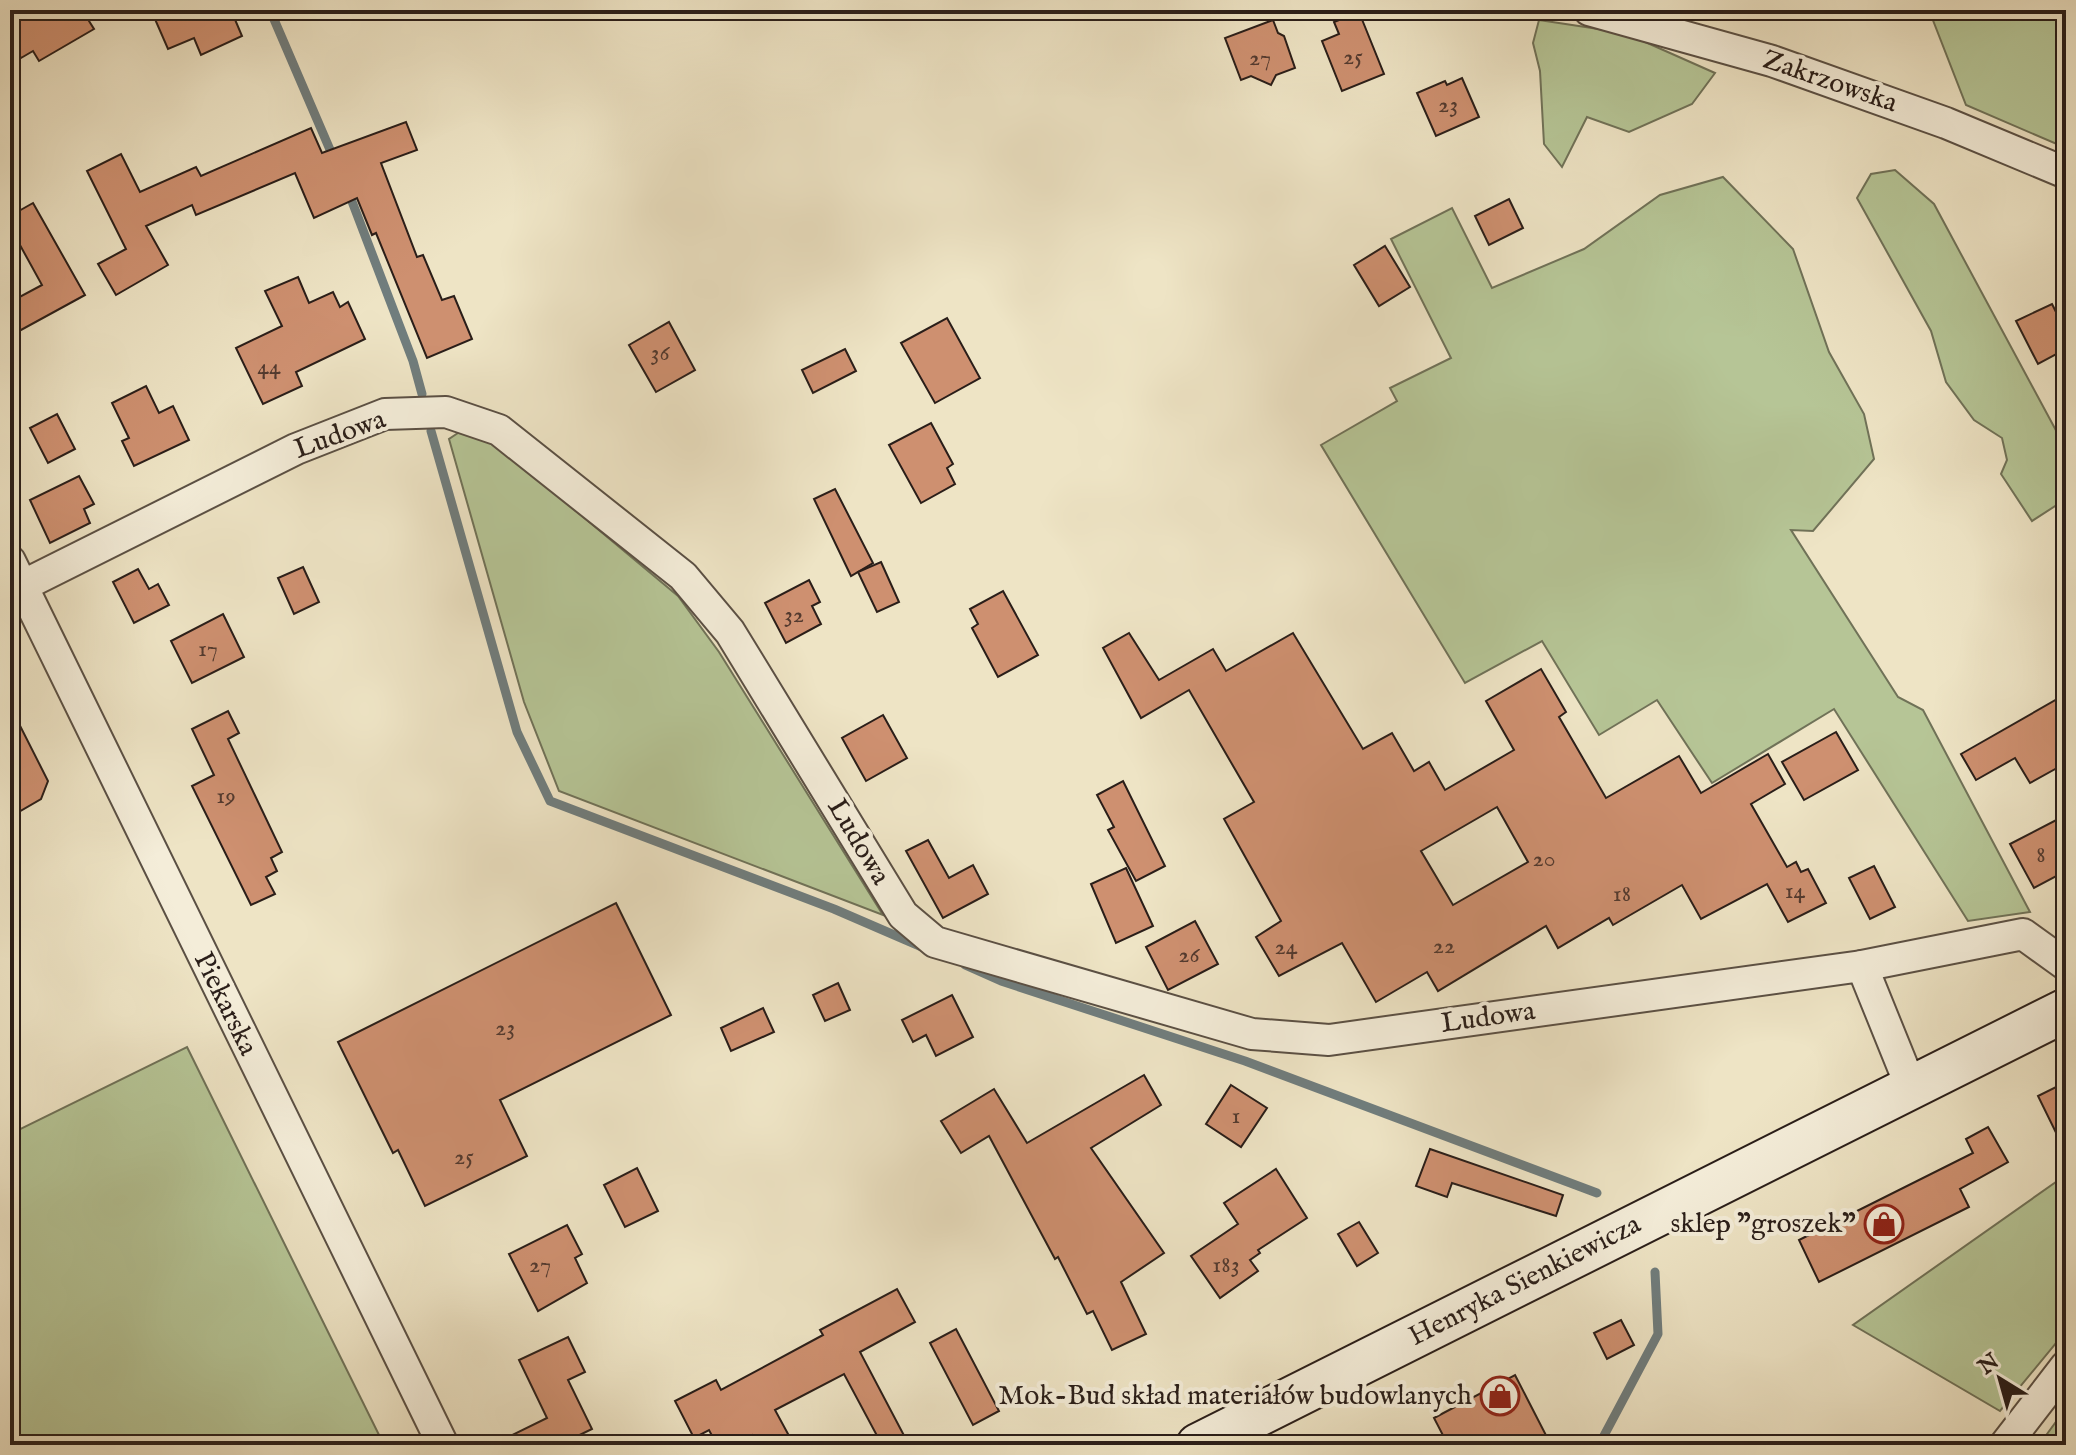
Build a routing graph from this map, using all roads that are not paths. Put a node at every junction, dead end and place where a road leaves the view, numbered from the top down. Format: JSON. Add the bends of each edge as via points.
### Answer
{"nodes":[{"id":1,"x":1589,"y":10,"type":"edge"},
{"id":2,"x":2066,"y":173,"type":"edge"},
{"id":3,"x":16,"y":573,"type":"edge"},
{"id":4,"x":2066,"y":965,"type":"edge"},
{"id":5,"x":1862,"y":966,"type":"junction"},
{"id":6,"x":2066,"y":1010,"type":"edge"},
{"id":7,"x":1911,"y":1087,"type":"junction"},
{"id":8,"x":2066,"y":1366,"type":"edge"},
{"id":9,"x":443,"y":1445,"type":"edge"},
{"id":10,"x":1198,"y":1445,"type":"edge"},
{"id":11,"x":2005,"y":1445,"type":"edge"}],
"edges":[{"from":1,"to":2,"type":"street","name":"Zakrzowska","via":[[1772,61],[1946,123]]},
{"from":3,"to":5,"type":"street","name":"Ludowa","via":[[385,414],[446,412],[499,430],[683,576],[730,632],[903,915],[935,942],[1252,1034],[1329,1040]]},
{"from":3,"to":9,"type":"street","name":"Piekarska"},
{"from":4,"to":5,"type":"street","name":"Ludowa","via":[[2023,934]]},
{"from":5,"to":7,"type":"street"},
{"from":6,"to":7,"type":"main road","name":"Henryka Sienkiewicza"},
{"from":7,"to":10,"type":"main road","name":"Henryka Sienkiewicza"},
{"from":8,"to":11,"type":"street"}]}
